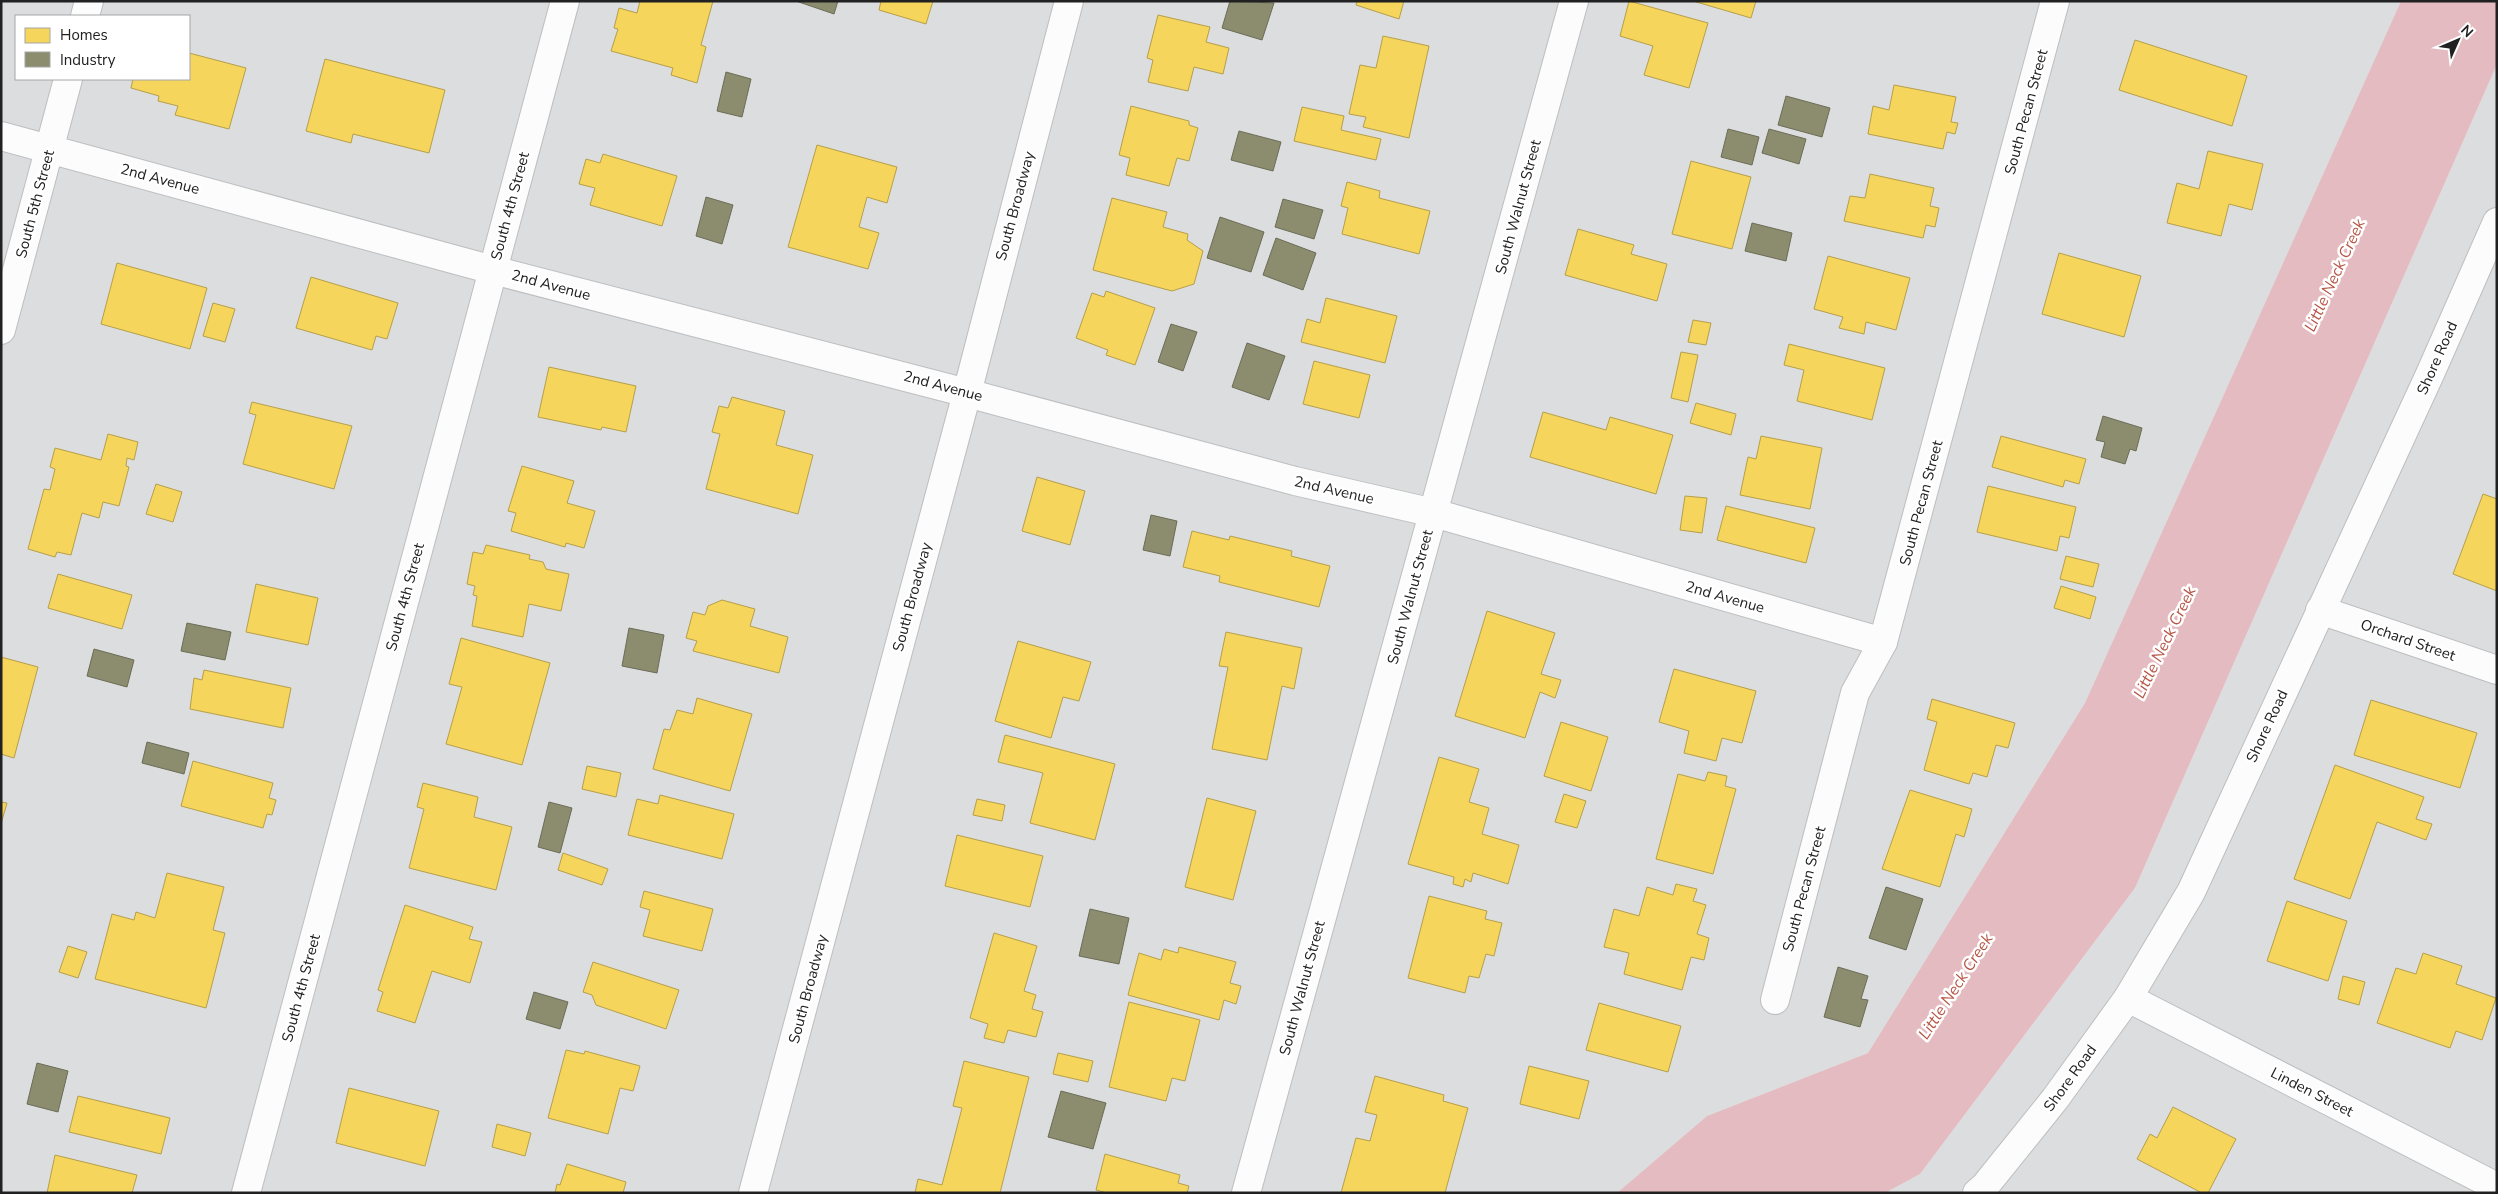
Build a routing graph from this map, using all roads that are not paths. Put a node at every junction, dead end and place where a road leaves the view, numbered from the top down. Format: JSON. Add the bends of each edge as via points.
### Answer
{"nodes":[{"id":1,"x":89,"y":1,"type":"edge"},
{"id":2,"x":565,"y":1,"type":"edge"},
{"id":3,"x":1069,"y":1,"type":"edge"},
{"id":4,"x":1574,"y":1,"type":"edge"},
{"id":5,"x":2055,"y":1,"type":"edge"},
{"id":6,"x":85,"y":15,"type":"edge"},
{"id":7,"x":68,"y":80,"type":"edge"},
{"id":8,"x":1,"y":136,"type":"edge"},
{"id":9,"x":50,"y":148,"type":"junction"},
{"id":10,"x":2497,"y":222,"type":"edge"},
{"id":11,"x":493,"y":270,"type":"junction"},
{"id":12,"x":1,"y":330,"type":"edge"},
{"id":13,"x":967,"y":393,"type":"junction"},
{"id":14,"x":1434,"y":513,"type":"junction"},
{"id":15,"x":2320,"y":610,"type":"junction"},
{"id":16,"x":1883,"y":642,"type":"junction"},
{"id":17,"x":2497,"y":670,"type":"edge"},
{"id":18,"x":2128,"y":998,"type":"junction"},
{"id":19,"x":1775,"y":1000,"type":"dead end"},
{"id":20,"x":2497,"y":1187,"type":"edge"},
{"id":21,"x":246,"y":1193,"type":"edge"},
{"id":22,"x":753,"y":1193,"type":"edge"},
{"id":23,"x":1246,"y":1193,"type":"edge"},
{"id":24,"x":1976,"y":1193,"type":"edge"}],
"edges":[{"from":1,"to":6,"type":"street"},
{"from":2,"to":11,"type":"street","name":"South 4th Street"},
{"from":3,"to":13,"type":"street","name":"South Broadway"},
{"from":4,"to":14,"type":"street","name":"South Walnut Street"},
{"from":5,"to":16,"type":"street","name":"South Pecan Street"},
{"from":7,"to":9,"type":"street","name":"South 5th Street"},
{"from":8,"to":9,"type":"street","name":"2nd Avenue"},
{"from":9,"to":11,"type":"street","name":"2nd Avenue"},
{"from":9,"to":12,"type":"street","name":"South 5th Street"},
{"from":10,"to":15,"type":"street","name":"Shore Road"},
{"from":11,"to":13,"type":"street","name":"2nd Avenue"},
{"from":11,"to":21,"type":"street","name":"South 4th Street"},
{"from":13,"to":14,"type":"street","name":"2nd Avenue","via":[[1295,481]]},
{"from":13,"to":22,"type":"street","name":"South Broadway"},
{"from":14,"to":16,"type":"street","name":"2nd Avenue"},
{"from":14,"to":23,"type":"street","name":"South Walnut Street"},
{"from":15,"to":17,"type":"street","name":"Orchard Street"},
{"from":15,"to":18,"type":"street","name":"Shore Road","via":[[2191,892]]},
{"from":16,"to":19,"type":"street","name":"South Pecan Street","via":[[1856,693]]},
{"from":18,"to":20,"type":"street","name":"Linden Street"},
{"from":18,"to":24,"type":"street","name":"Shore Road","via":[[2055,1099]]}]}
